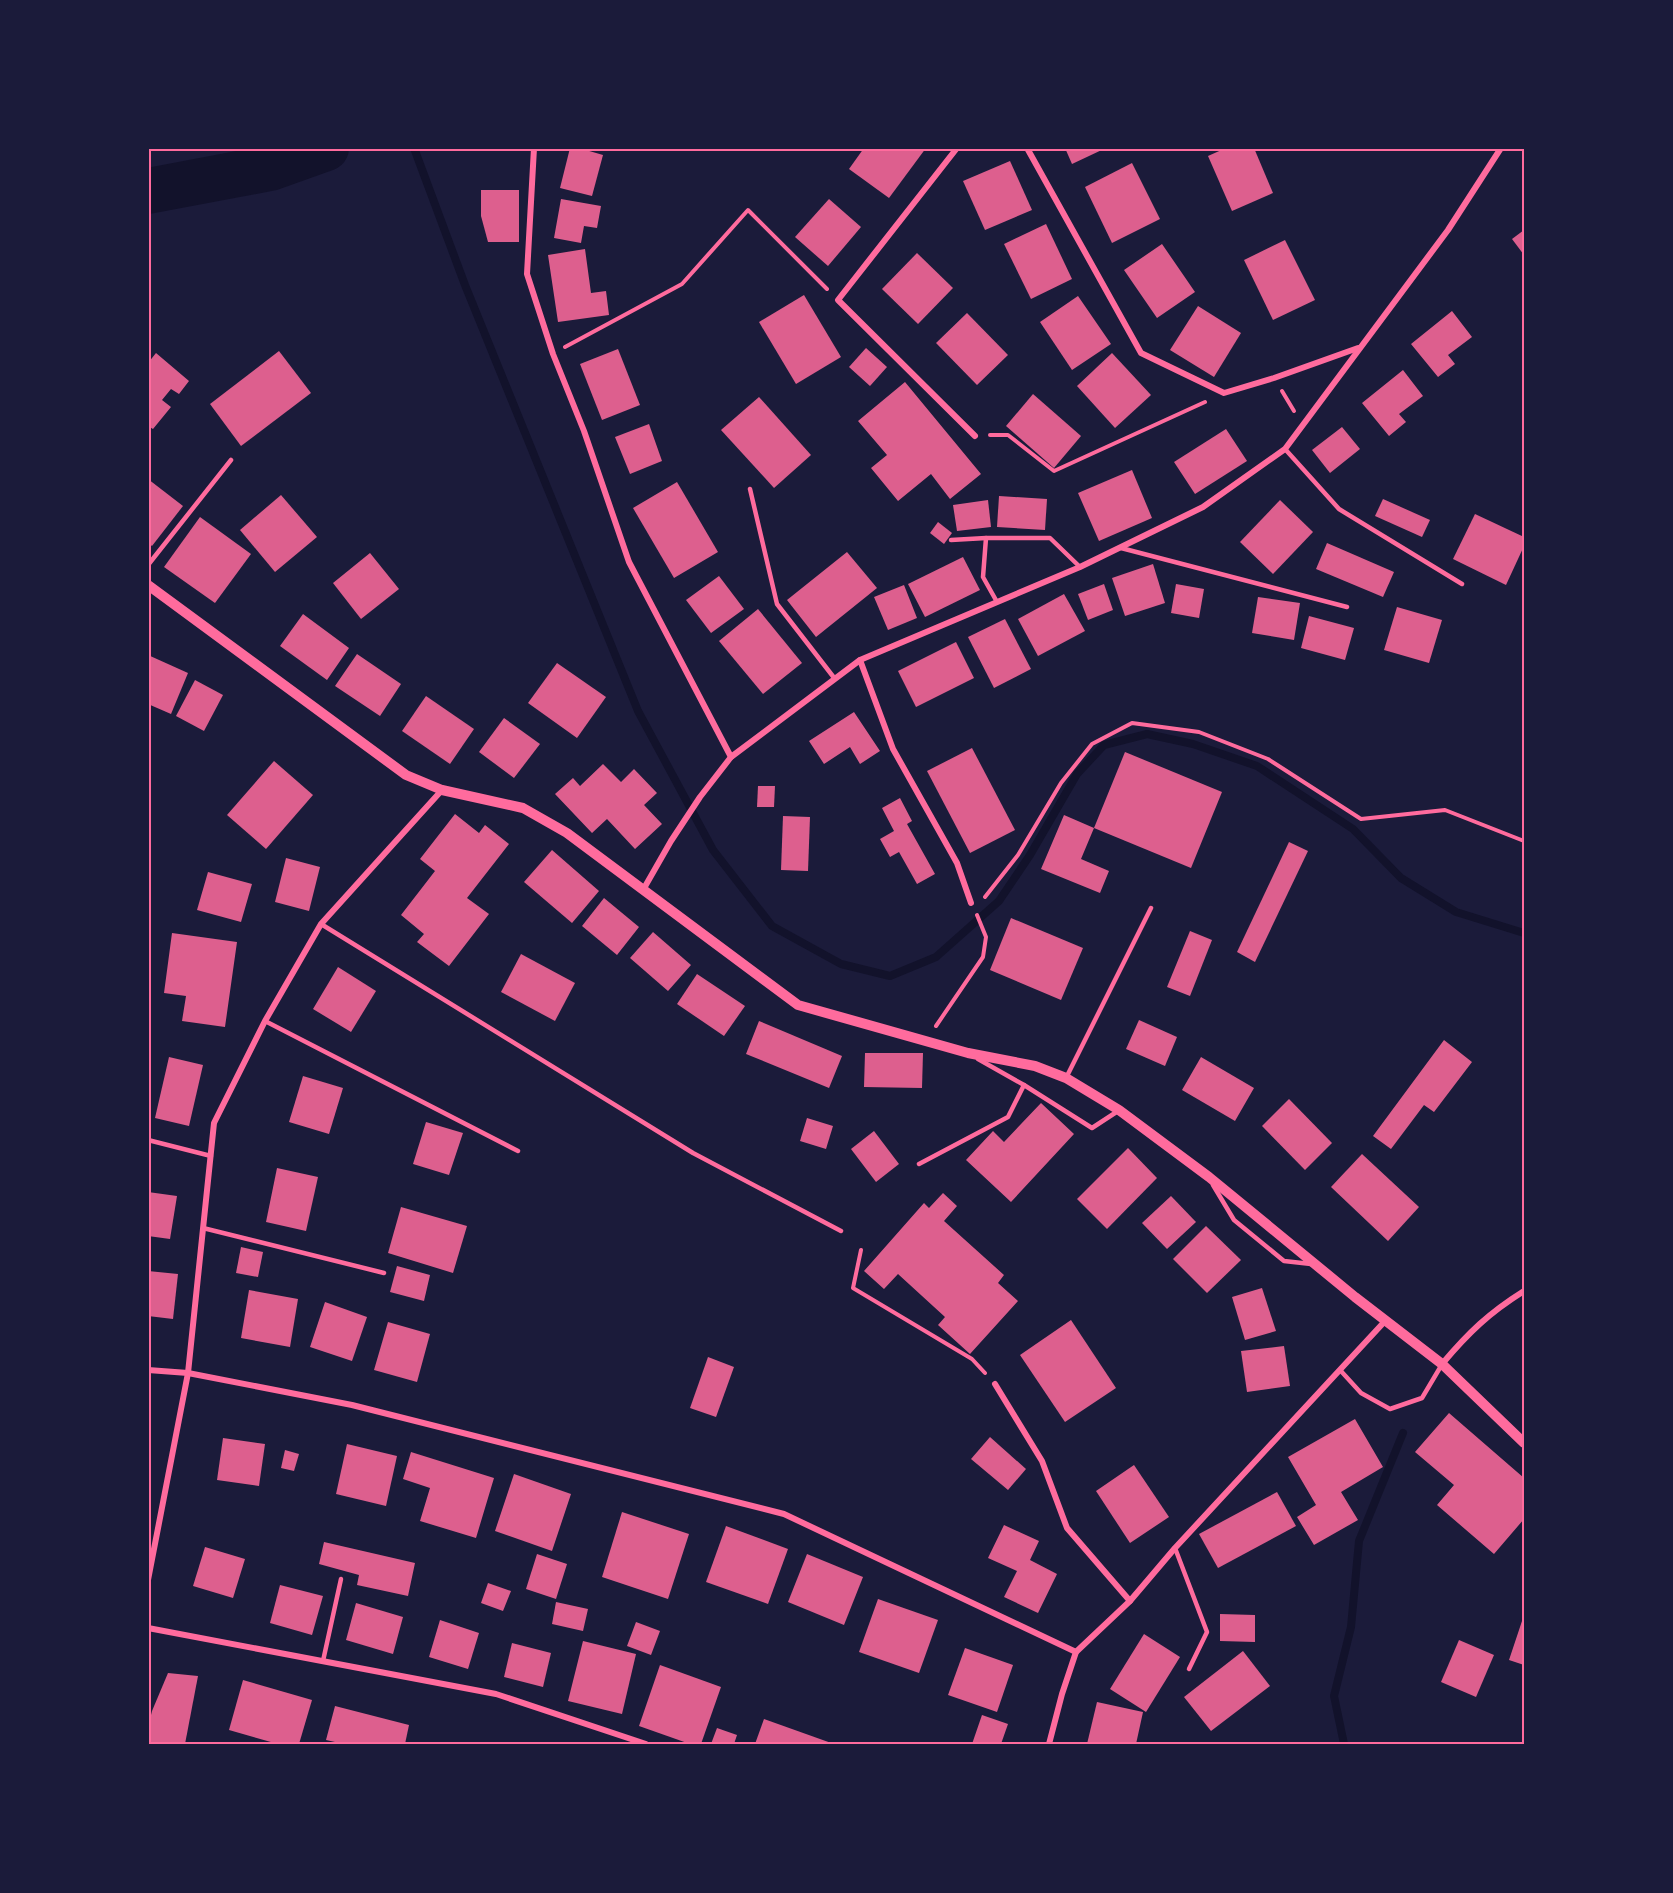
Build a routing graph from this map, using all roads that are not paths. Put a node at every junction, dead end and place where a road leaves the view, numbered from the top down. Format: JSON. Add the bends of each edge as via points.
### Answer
{"nodes":[{"id":1,"x":534,"y":148,"type":"edge"},
{"id":2,"x":957,"y":148,"type":"edge"},
{"id":3,"x":1026,"y":148,"type":"edge"},
{"id":4,"x":1501,"y":148,"type":"edge"},
{"id":5,"x":1359,"y":348,"type":"junction"},
{"id":6,"x":975,"y":436,"type":"road end"},
{"id":7,"x":1285,"y":449,"type":"junction"},
{"id":8,"x":231,"y":460,"type":"dead end"},
{"id":9,"x":750,"y":489,"type":"dead end"},
{"id":10,"x":986,"y":538,"type":"junction"},
{"id":11,"x":951,"y":540,"type":"dead end"},
{"id":12,"x":1121,"y":548,"type":"junction"},
{"id":13,"x":148,"y":565,"type":"edge"},
{"id":14,"x":1080,"y":567,"type":"junction"},
{"id":15,"x":1462,"y":584,"type":"dead end"},
{"id":16,"x":148,"y":585,"type":"edge"},
{"id":17,"x":997,"y":602,"type":"junction"},
{"id":18,"x":1347,"y":607,"type":"dead end"},
{"id":19,"x":860,"y":660,"type":"junction"},
{"id":20,"x":835,"y":679,"type":"junction"},
{"id":21,"x":731,"y":757,"type":"junction"},
{"id":22,"x":442,"y":789,"type":"junction"},
{"id":23,"x":643,"y":890,"type":"junction"},
{"id":24,"x":971,"y":903,"type":"road end"},
{"id":25,"x":1151,"y":908,"type":"dead end"},
{"id":26,"x":321,"y":924,"type":"junction"},
{"id":27,"x":265,"y":1021,"type":"junction"},
{"id":28,"x":968,"y":1053,"type":"junction"},
{"id":29,"x":1066,"y":1078,"type":"junction"},
{"id":30,"x":1024,"y":1085,"type":"junction"},
{"id":31,"x":1119,"y":1110,"type":"junction"},
{"id":32,"x":148,"y":1140,"type":"edge"},
{"id":33,"x":518,"y":1151,"type":"dead end"},
{"id":34,"x":211,"y":1156,"type":"junction"},
{"id":35,"x":919,"y":1164,"type":"dead end"},
{"id":36,"x":1209,"y":1177,"type":"junction"},
{"id":37,"x":203,"y":1228,"type":"junction"},
{"id":38,"x":841,"y":1231,"type":"dead end"},
{"id":39,"x":1316,"y":1265,"type":"junction"},
{"id":40,"x":384,"y":1273,"type":"dead end"},
{"id":41,"x":1524,"y":1291,"type":"edge"},
{"id":42,"x":1386,"y":1320,"type":"junction"},
{"id":43,"x":1442,"y":1364,"type":"junction"},
{"id":44,"x":148,"y":1370,"type":"edge"},
{"id":45,"x":1340,"y":1370,"type":"junction"},
{"id":46,"x":188,"y":1373,"type":"junction"},
{"id":47,"x":995,"y":1384,"type":"road end"},
{"id":48,"x":1524,"y":1443,"type":"edge"},
{"id":49,"x":1175,"y":1548,"type":"junction"},
{"id":50,"x":341,"y":1579,"type":"dead end"},
{"id":51,"x":148,"y":1580,"type":"edge"},
{"id":52,"x":1130,"y":1601,"type":"junction"},
{"id":53,"x":148,"y":1628,"type":"edge"},
{"id":54,"x":1076,"y":1653,"type":"junction"},
{"id":55,"x":323,"y":1661,"type":"junction"},
{"id":56,"x":1189,"y":1669,"type":"dead end"},
{"id":57,"x":646,"y":1744,"type":"edge"},
{"id":58,"x":1049,"y":1744,"type":"edge"}],
"edges":[{"from":1,"to":21,"type":"street","via":[[527,274],[552,354],[584,431],[629,562]]},
{"from":2,"to":6,"type":"street","via":[[838,300]]},
{"from":3,"to":5,"type":"street","via":[[1141,353],[1224,393]]},
{"from":4,"to":5,"type":"street","via":[[1448,230]]},
{"from":5,"to":7,"type":"street"},
{"from":7,"to":12,"type":"street","via":[[1203,507]]},
{"from":7,"to":15,"type":"lane","via":[[1339,509]]},
{"from":8,"to":13,"type":"lane"},
{"from":9,"to":20,"type":"lane","via":[[777,604]]},
{"from":10,"to":11,"type":"lane"},
{"from":10,"to":14,"type":"lane","via":[[1050,538]]},
{"from":10,"to":17,"type":"lane","via":[[983,577]]},
{"from":12,"to":14,"type":"street"},
{"from":12,"to":18,"type":"lane"},
{"from":14,"to":17,"type":"street"},
{"from":16,"to":22,"type":"street","via":[[406,775]]},
{"from":17,"to":19,"type":"street"},
{"from":19,"to":20,"type":"street"},
{"from":19,"to":24,"type":"street","via":[[893,748],[957,863]]},
{"from":20,"to":21,"type":"street"},
{"from":21,"to":23,"type":"street","via":[[700,797]]},
{"from":22,"to":23,"type":"street","via":[[523,808],[567,833]]},
{"from":22,"to":26,"type":"street"},
{"from":23,"to":28,"type":"street","via":[[798,1005]]},
{"from":25,"to":29,"type":"lane"},
{"from":26,"to":27,"type":"street"},
{"from":26,"to":38,"type":"lane","via":[[693,1153]]},
{"from":27,"to":33,"type":"lane"},
{"from":27,"to":34,"type":"street","via":[[214,1124]]},
{"from":28,"to":29,"type":"street","via":[[1035,1066]]},
{"from":28,"to":30,"type":"lane"},
{"from":29,"to":31,"type":"street"},
{"from":30,"to":31,"type":"lane","via":[[1092,1128]]},
{"from":30,"to":35,"type":"lane","via":[[1008,1117]]},
{"from":31,"to":36,"type":"street"},
{"from":32,"to":34,"type":"lane"},
{"from":34,"to":37,"type":"street"},
{"from":36,"to":39,"type":"street"},
{"from":36,"to":39,"type":"lane","via":[[1234,1220],[1284,1261]]},
{"from":37,"to":40,"type":"lane"},
{"from":37,"to":46,"type":"street"},
{"from":39,"to":42,"type":"street"},
{"from":41,"to":43,"type":"street","via":[[1477,1325]]},
{"from":42,"to":43,"type":"street"},
{"from":42,"to":45,"type":"street"},
{"from":43,"to":45,"type":"lane","via":[[1422,1398],[1390,1409],[1361,1393]]},
{"from":43,"to":48,"type":"street"},
{"from":44,"to":46,"type":"street"},
{"from":45,"to":49,"type":"street"},
{"from":46,"to":51,"type":"street"},
{"from":46,"to":54,"type":"street","via":[[352,1405],[784,1514]]},
{"from":47,"to":52,"type":"street","via":[[1042,1461],[1067,1528]]},
{"from":49,"to":52,"type":"street"},
{"from":49,"to":56,"type":"lane","via":[[1207,1632]]},
{"from":50,"to":55,"type":"lane"},
{"from":52,"to":54,"type":"street"},
{"from":53,"to":55,"type":"street"},
{"from":54,"to":58,"type":"street"},
{"from":55,"to":57,"type":"street","via":[[496,1694]]}]}
